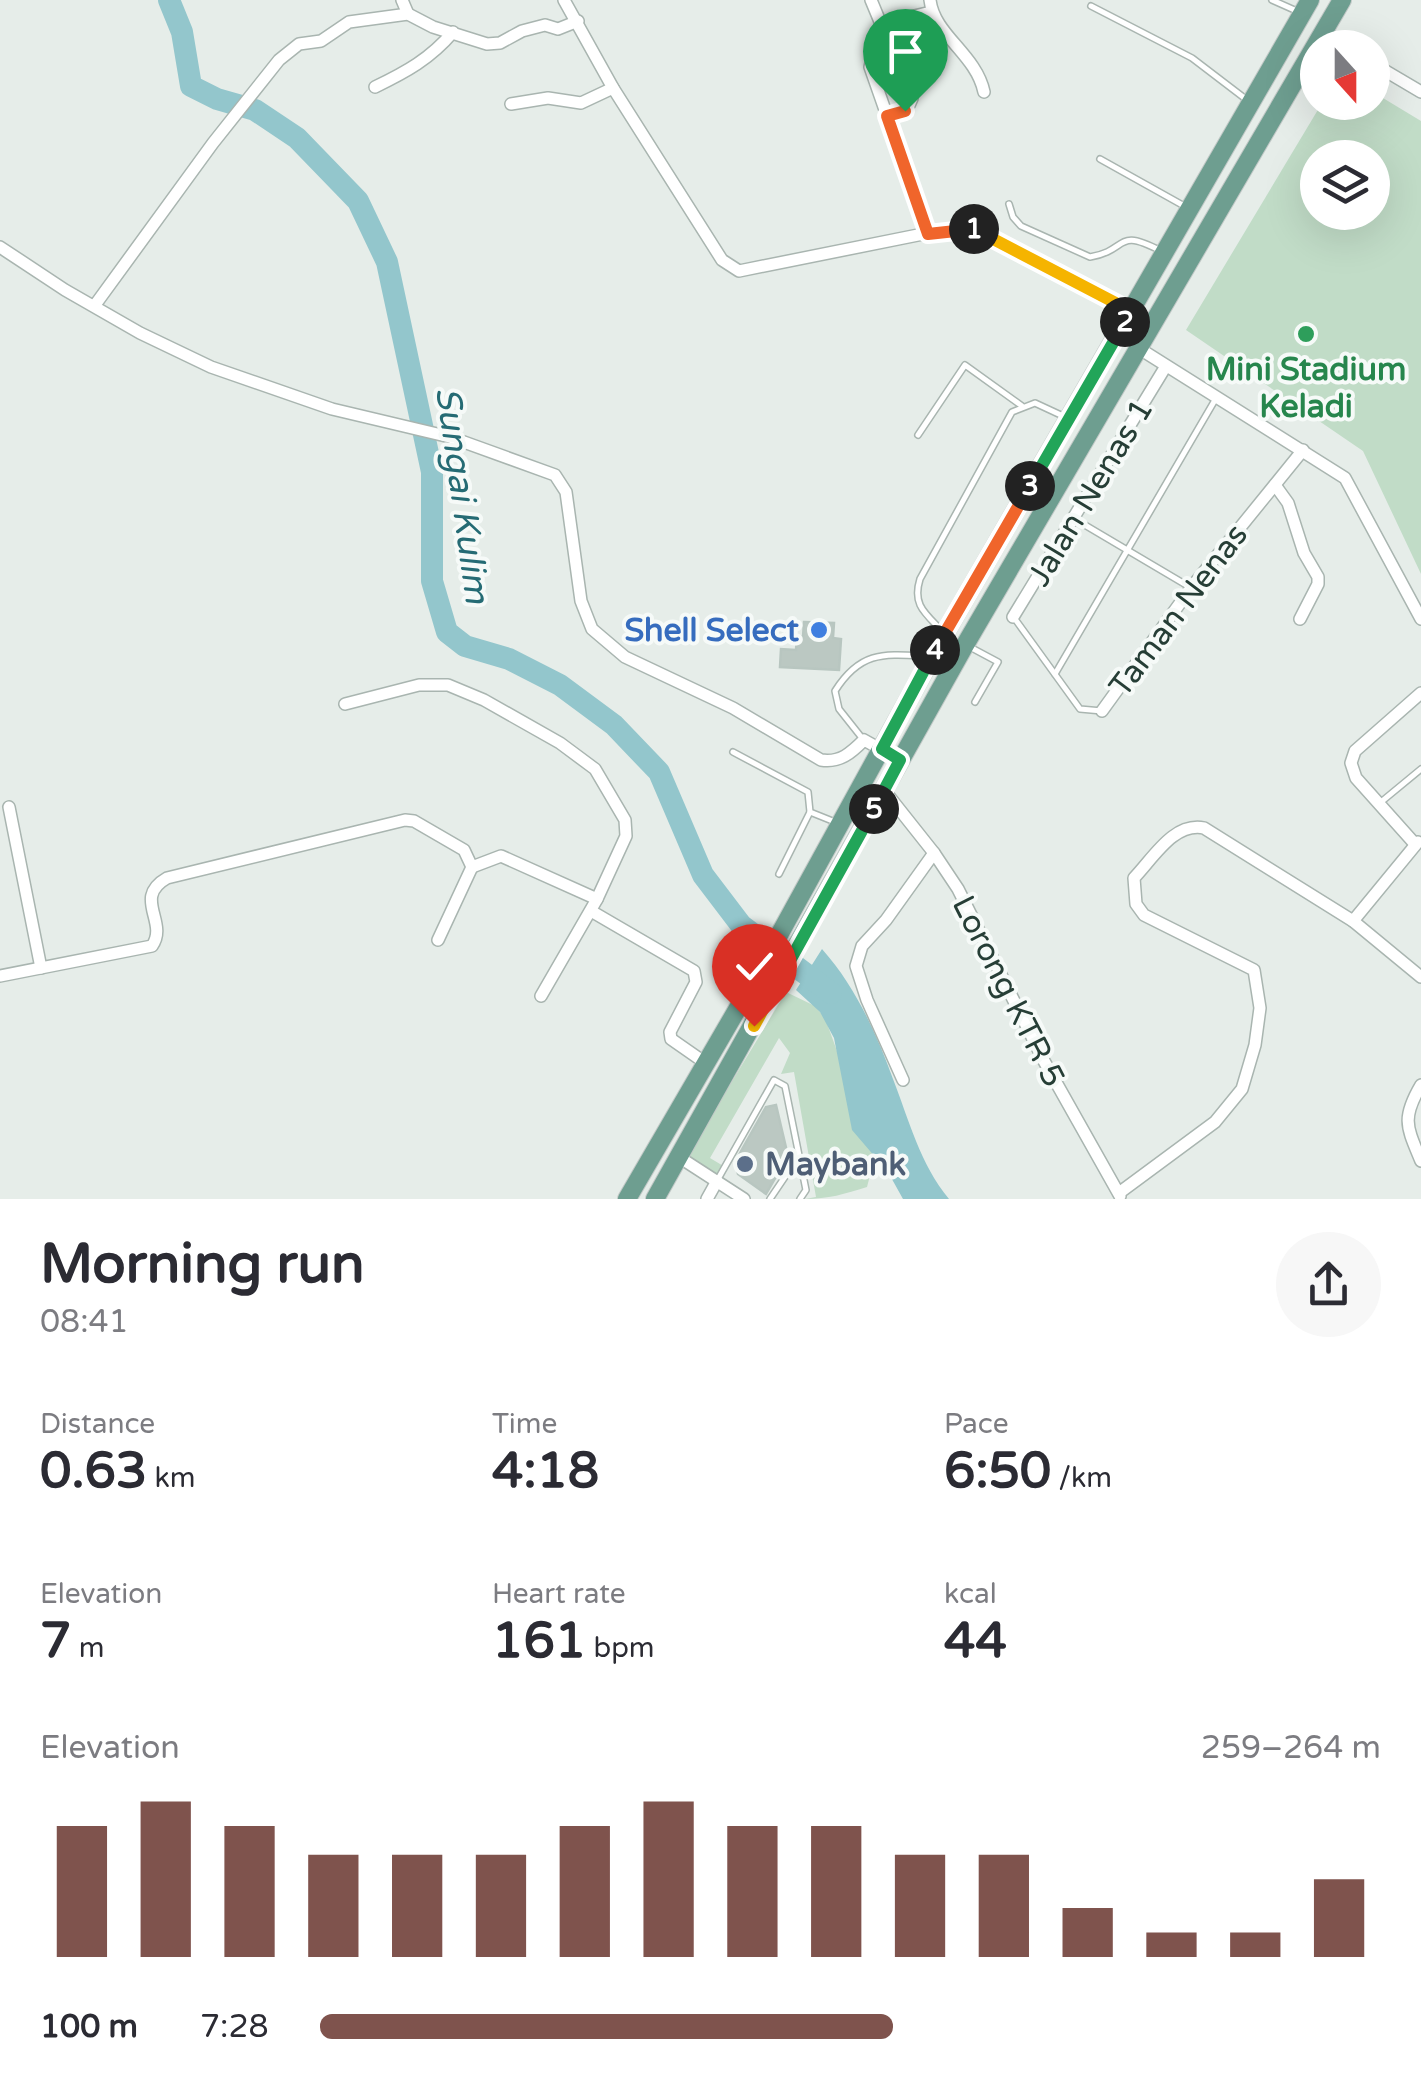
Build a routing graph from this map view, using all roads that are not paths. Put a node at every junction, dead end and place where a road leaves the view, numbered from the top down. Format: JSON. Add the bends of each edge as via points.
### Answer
{"nodes":[{"id":1,"x":402,"y":0,"type":"edge"},
{"id":2,"x":564,"y":0,"type":"edge"},
{"id":3,"x":871,"y":0,"type":"edge"},
{"id":4,"x":1272,"y":0,"type":"edge"},
{"id":5,"x":1342,"y":0,"type":"edge"},
{"id":6,"x":930,"y":6,"type":"edge"},
{"id":7,"x":1091,"y":6,"type":"dead end"},
{"id":8,"x":1306,"y":7,"type":"edge"},
{"id":9,"x":408,"y":14,"type":"junction"},
{"id":10,"x":896,"y":18,"type":"junction"},
{"id":11,"x":578,"y":21,"type":"junction"},
{"id":12,"x":881,"y":24,"type":"junction"},
{"id":13,"x":1324,"y":30,"type":"edge"},
{"id":14,"x":453,"y":32,"type":"junction"},
{"id":15,"x":1300,"y":71,"type":"edge"},
{"id":16,"x":1390,"y":74,"type":"edge"},
{"id":17,"x":375,"y":86,"type":"dead end"},
{"id":18,"x":613,"y":88,"type":"junction"},
{"id":19,"x":984,"y":92,"type":"dead end"},
{"id":20,"x":1421,"y":92,"type":"edge"},
{"id":21,"x":1250,"y":102,"type":"junction"},
{"id":22,"x":511,"y":104,"type":"dead end"},
{"id":23,"x":887,"y":116,"type":"junction"},
{"id":24,"x":1100,"y":160,"type":"dead end"},
{"id":25,"x":1009,"y":204,"type":"dead end"},
{"id":26,"x":1189,"y":209,"type":"junction"},
{"id":27,"x":928,"y":234,"type":"junction"},
{"id":28,"x":0,"y":247,"type":"edge"},
{"id":29,"x":1164,"y":252,"type":"junction"},
{"id":30,"x":1135,"y":304,"type":"junction"},
{"id":31,"x":95,"y":305,"type":"junction"},
{"id":32,"x":1140,"y":349,"type":"junction"},
{"id":33,"x":1166,"y":366,"type":"junction"},
{"id":34,"x":1097,"y":370,"type":"junction"},
{"id":35,"x":1218,"y":396,"type":"junction"},
{"id":36,"x":1022,"y":406,"type":"junction"},
{"id":37,"x":1069,"y":418,"type":"junction"},
{"id":38,"x":918,"y":435,"type":"dead end"},
{"id":39,"x":1303,"y":450,"type":"junction"},
{"id":40,"x":1275,"y":485,"type":"junction"},
{"id":41,"x":1073,"y":518,"type":"junction"},
{"id":42,"x":1128,"y":550,"type":"junction"},
{"id":43,"x":1190,"y":588,"type":"junction"},
{"id":44,"x":1013,"y":617,"type":"joint"},
{"id":45,"x":1300,"y":619,"type":"dead end"},
{"id":46,"x":1421,"y":619,"type":"edge"},
{"id":47,"x":944,"y":633,"type":"junction"},
{"id":48,"x":965,"y":645,"type":"junction"},
{"id":49,"x":932,"y":656,"type":"junction"},
{"id":50,"x":1055,"y":674,"type":"junction"},
{"id":51,"x":1421,"y":694,"type":"edge"},
{"id":52,"x":975,"y":702,"type":"dead end"},
{"id":53,"x":345,"y":704,"type":"dead end"},
{"id":54,"x":1102,"y":711,"type":"joint"},
{"id":55,"x":864,"y":740,"type":"junction"},
{"id":56,"x":882,"y":749,"type":"junction"},
{"id":57,"x":733,"y":752,"type":"dead end"},
{"id":58,"x":900,"y":760,"type":"junction"},
{"id":59,"x":1421,"y":769,"type":"edge"},
{"id":60,"x":884,"y":790,"type":"junction"},
{"id":61,"x":1380,"y":804,"type":"junction"},
{"id":62,"x":9,"y":807,"type":"dead end"},
{"id":63,"x":810,"y":812,"type":"junction"},
{"id":64,"x":840,"y":824,"type":"junction"},
{"id":65,"x":1418,"y":842,"type":"edge"},
{"id":66,"x":934,"y":853,"type":"junction"},
{"id":67,"x":472,"y":868,"type":"junction"},
{"id":68,"x":779,"y":874,"type":"dead end"},
{"id":69,"x":594,"y":905,"type":"junction"},
{"id":70,"x":1353,"y":921,"type":"junction"},
{"id":71,"x":438,"y":940,"type":"dead end"},
{"id":72,"x":41,"y":968,"type":"junction"},
{"id":73,"x":0,"y":976,"type":"edge"},
{"id":74,"x":1421,"y":977,"type":"edge"},
{"id":75,"x":542,"y":996,"type":"dead end"},
{"id":76,"x":704,"y":1062,"type":"junction"},
{"id":77,"x":903,"y":1080,"type":"dead end"},
{"id":78,"x":1421,"y":1085,"type":"edge"},
{"id":79,"x":698,"y":1124,"type":"junction"},
{"id":80,"x":669,"y":1125,"type":"junction"},
{"id":81,"x":799,"y":1156,"type":"junction"},
{"id":82,"x":680,"y":1157,"type":"junction"},
{"id":83,"x":1421,"y":1161,"type":"edge"},
{"id":84,"x":644,"y":1168,"type":"junction"},
{"id":85,"x":717,"y":1181,"type":"junction"},
{"id":86,"x":1120,"y":1196,"type":"edge"},
{"id":87,"x":627,"y":1199,"type":"edge"},
{"id":88,"x":656,"y":1199,"type":"edge"},
{"id":89,"x":707,"y":1199,"type":"edge"},
{"id":90,"x":744,"y":1199,"type":"edge"},
{"id":91,"x":770,"y":1199,"type":"edge"},
{"id":92,"x":800,"y":1199,"type":"edge"}],
"edges":[{"from":1,"to":9,"type":"street"},
{"from":2,"to":11,"type":"street"},
{"from":3,"to":12,"type":"street"},
{"from":4,"to":8,"type":"lane"},
{"from":5,"to":13,"type":"main road"},
{"from":6,"to":10,"type":"street"},
{"from":6,"to":19,"type":"street","via":[[974,64]]},
{"from":7,"to":21,"type":"lane","via":[[1192,58]]},
{"from":8,"to":21,"type":"main road"},
{"from":9,"to":14,"type":"street"},
{"from":9,"to":31,"type":"street","via":[[349,22],[279,60]]},
{"from":10,"to":12,"type":"street"},
{"from":10,"to":23,"type":"lane","via":[[890,32],[915,98],[912,106]]},
{"from":11,"to":14,"type":"street","via":[[558,29],[545,25],[500,44]]},
{"from":11,"to":18,"type":"street"},
{"from":12,"to":23,"type":"street","via":[[870,67]]},
{"from":14,"to":17,"type":"street","via":[[416,68]]},
{"from":15,"to":32,"type":"main road"},
{"from":16,"to":20,"type":"street"},
{"from":18,"to":22,"type":"street","via":[[581,103],[548,98]]},
{"from":18,"to":27,"type":"street","via":[[722,260],[739,271]]},
{"from":21,"to":26,"type":"main road"},
{"from":23,"to":27,"type":"street"},
{"from":24,"to":26,"type":"lane"},
{"from":25,"to":29,"type":"lane","via":[[1021,226],[1090,258],[1126,238]]},
{"from":26,"to":29,"type":"main road"},
{"from":27,"to":30,"type":"street","via":[[977,229]]},
{"from":28,"to":31,"type":"street"},
{"from":29,"to":30,"type":"main road"},
{"from":30,"to":32,"type":"main road"},
{"from":30,"to":34,"type":"main road"},
{"from":31,"to":55,"type":"street","via":[[212,367],[555,475],[566,492],[581,600],[592,629],[614,648],[822,760],[834,762]]},
{"from":32,"to":33,"type":"street"},
{"from":32,"to":34,"type":"main road","via":[[1118,354]]},
{"from":32,"to":48,"type":"main road"},
{"from":33,"to":35,"type":"street"},
{"from":33,"to":41,"type":"street","name":"Jalan Nenas 1"},
{"from":34,"to":37,"type":"main road"},
{"from":35,"to":39,"type":"street"},
{"from":35,"to":42,"type":"lane"},
{"from":36,"to":37,"type":"lane","via":[[1035,404]]},
{"from":36,"to":38,"type":"lane","via":[[965,365]]},
{"from":36,"to":47,"type":"lane","via":[[1012,412],[920,579],[918,606]]},
{"from":37,"to":47,"type":"main road"},
{"from":39,"to":40,"type":"street","name":"Taman Nenas"},
{"from":39,"to":46,"type":"street","via":[[1344,478]]},
{"from":40,"to":43,"type":"street","name":"Taman Nenas"},
{"from":40,"to":45,"type":"street","via":[[1318,576]]},
{"from":41,"to":42,"type":"lane"},
{"from":41,"to":44,"type":"street","name":"Jalan Nenas 1"},
{"from":42,"to":43,"type":"lane"},
{"from":42,"to":50,"type":"lane"},
{"from":43,"to":54,"type":"street","name":"Taman Nenas"},
{"from":44,"to":50,"type":"lane","name":"Taman Nenas"},
{"from":47,"to":49,"type":"main road"},
{"from":48,"to":52,"type":"lane","via":[[998,662]]},
{"from":48,"to":58,"type":"main road"},
{"from":49,"to":55,"type":"lane","via":[[876,656],[842,680],[835,691],[839,709]]},
{"from":49,"to":56,"type":"main road"},
{"from":50,"to":54,"type":"lane","name":"Taman Nenas","via":[[1080,708]]},
{"from":51,"to":61,"type":"street","via":[[1355,750],[1356,778]]},
{"from":53,"to":69,"type":"street","via":[[419,685],[448,686],[582,756],[627,829]]},
{"from":55,"to":56,"type":"street"},
{"from":56,"to":58,"type":"street"},
{"from":56,"to":64,"type":"main road"},
{"from":57,"to":63,"type":"lane","via":[[808,792]]},
{"from":58,"to":60,"type":"main road"},
{"from":59,"to":61,"type":"lane"},
{"from":60,"to":66,"type":"street","name":"Lorong KTR 5"},
{"from":60,"to":79,"type":"main road"},
{"from":61,"to":65,"type":"street"},
{"from":62,"to":72,"type":"street"},
{"from":63,"to":64,"type":"lane"},
{"from":63,"to":68,"type":"lane"},
{"from":64,"to":76,"type":"main road"},
{"from":65,"to":70,"type":"street"},
{"from":66,"to":77,"type":"street","via":[[862,946],[856,966]]},
{"from":66,"to":86,"type":"street","name":"Lorong KTR 5"},
{"from":67,"to":69,"type":"street","via":[[501,856]]},
{"from":67,"to":71,"type":"street"},
{"from":67,"to":72,"type":"street","via":[[464,850],[414,820],[402,820],[167,878],[151,896],[156,942],[144,950]]},
{"from":69,"to":75,"type":"street"},
{"from":69,"to":76,"type":"street","via":[[694,971],[696,982],[670,1038]]},
{"from":70,"to":74,"type":"street"},
{"from":70,"to":86,"type":"street","via":[[1190,825],[1134,878],[1144,915],[1254,970],[1260,1008],[1242,1089],[1215,1122]]},
{"from":72,"to":73,"type":"street"},
{"from":76,"to":80,"type":"main road"},
{"from":78,"to":83,"type":"street","via":[[1406,1113]]},
{"from":79,"to":80,"type":"main road","via":[[682,1132]]},
{"from":79,"to":82,"type":"main road"},
{"from":80,"to":84,"type":"main road"},
{"from":81,"to":85,"type":"lane","via":[[785,1086],[774,1080]]},
{"from":81,"to":91,"type":"lane"},
{"from":81,"to":92,"type":"lane","via":[[806,1190]]},
{"from":82,"to":84,"type":"main road","via":[[669,1155]]},
{"from":82,"to":85,"type":"street"},
{"from":82,"to":88,"type":"main road"},
{"from":84,"to":87,"type":"main road"},
{"from":85,"to":89,"type":"street"},
{"from":85,"to":90,"type":"street"}]}
